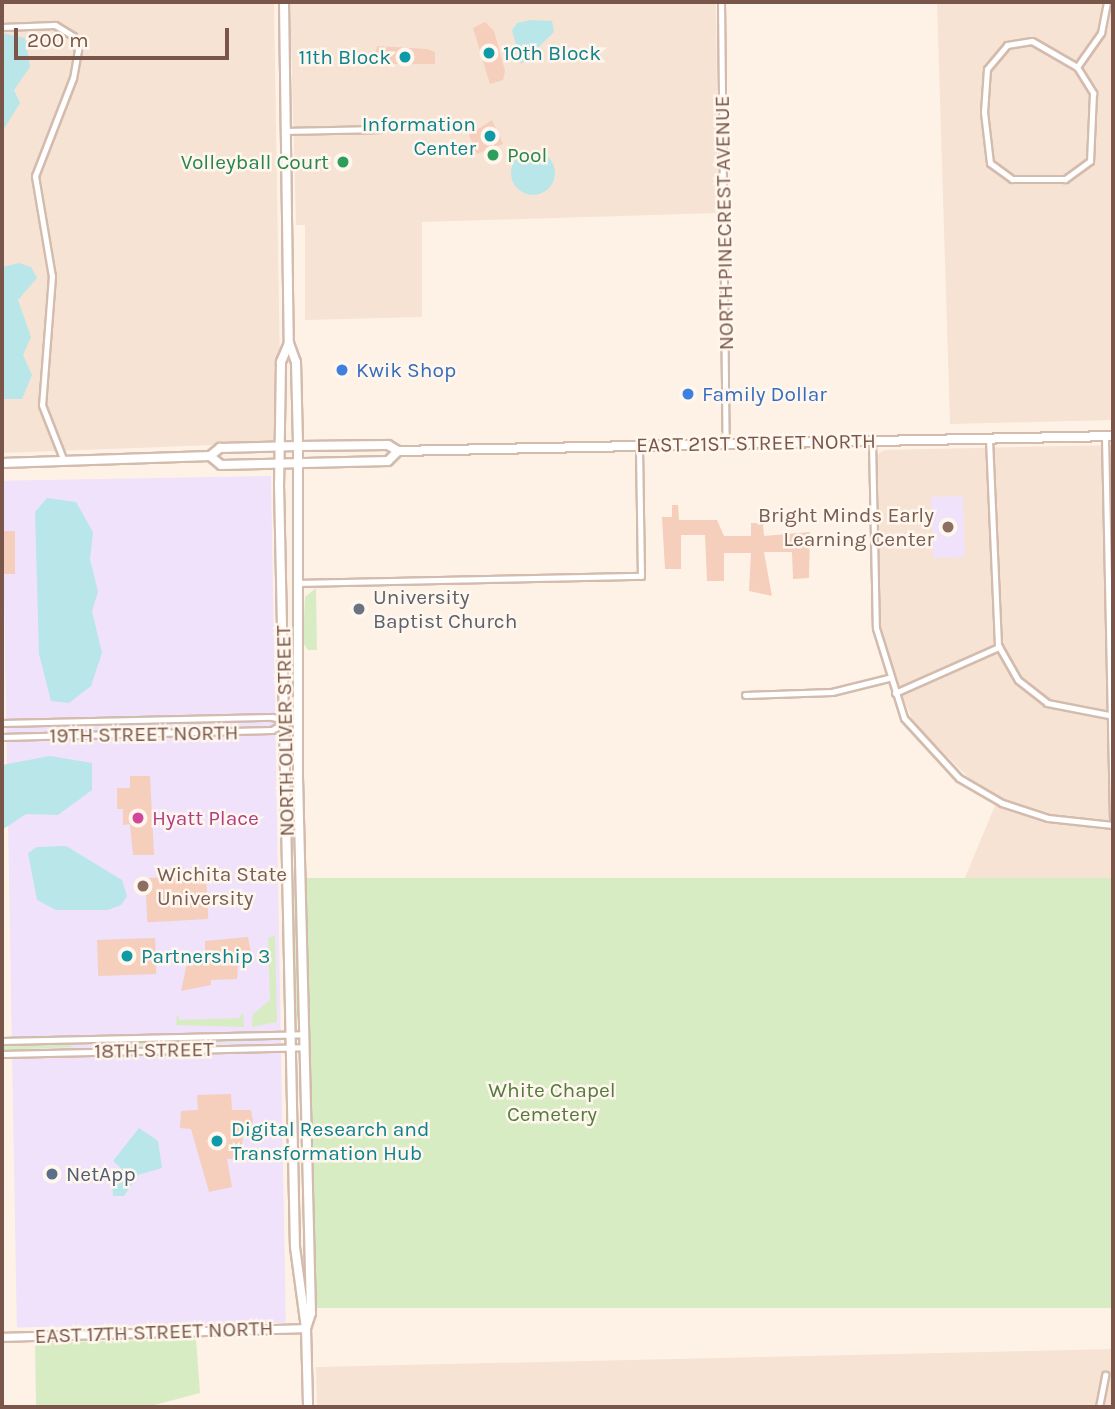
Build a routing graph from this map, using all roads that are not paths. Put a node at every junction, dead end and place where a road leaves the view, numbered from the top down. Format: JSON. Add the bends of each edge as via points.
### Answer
{"nodes":[{"id":1,"x":284,"y":2,"type":"edge"},
{"id":2,"x":721,"y":2,"type":"edge"},
{"id":3,"x":1107,"y":2,"type":"edge"},
{"id":4,"x":2,"y":27,"type":"edge"},
{"id":5,"x":1077,"y":67,"type":"junction"},
{"id":6,"x":379,"y":128,"type":"dead end"},
{"id":7,"x":286,"y":131,"type":"junction"},
{"id":8,"x":289,"y":344,"type":"junction"},
{"id":9,"x":1109,"y":436,"type":"edge"},
{"id":10,"x":989,"y":439,"type":"junction"},
{"id":11,"x":872,"y":442,"type":"junction"},
{"id":12,"x":726,"y":443,"type":"junction"},
{"id":13,"x":639,"y":444,"type":"junction"},
{"id":14,"x":298,"y":446,"type":"junction"},
{"id":15,"x":281,"y":447,"type":"junction"},
{"id":16,"x":398,"y":451,"type":"junction"},
{"id":17,"x":210,"y":456,"type":"junction"},
{"id":18,"x":64,"y":461,"type":"junction"},
{"id":19,"x":2,"y":463,"type":"edge"},
{"id":20,"x":281,"y":463,"type":"junction"},
{"id":21,"x":297,"y":463,"type":"junction"},
{"id":22,"x":298,"y":583,"type":"junction"},
{"id":23,"x":999,"y":647,"type":"junction"},
{"id":24,"x":888,"y":678,"type":"junction"},
{"id":25,"x":895,"y":693,"type":"junction"},
{"id":26,"x":745,"y":695,"type":"dead end"},
{"id":27,"x":1109,"y":715,"type":"junction"},
{"id":28,"x":2,"y":723,"type":"edge"},
{"id":29,"x":284,"y":723,"type":"junction"},
{"id":30,"x":299,"y":723,"type":"junction"},
{"id":31,"x":2,"y":737,"type":"edge"},
{"id":32,"x":1113,"y":823,"type":"edge"},
{"id":33,"x":291,"y":1034,"type":"junction"},
{"id":34,"x":305,"y":1034,"type":"junction"},
{"id":35,"x":2,"y":1041,"type":"edge"},
{"id":36,"x":291,"y":1047,"type":"junction"},
{"id":37,"x":305,"y":1047,"type":"junction"},
{"id":38,"x":2,"y":1054,"type":"edge"},
{"id":39,"x":306,"y":1328,"type":"junction"},
{"id":40,"x":2,"y":1337,"type":"edge"},
{"id":41,"x":1105,"y":1375,"type":"dead end"},
{"id":42,"x":308,"y":1407,"type":"edge"},
{"id":43,"x":1099,"y":1407,"type":"edge"}],
"edges":[{"from":1,"to":7,"type":"main road","name":"NORTH OLIVER STREET"},
{"from":2,"to":12,"type":"street","name":"NORTH PINECREST AVENUE"},
{"from":3,"to":5,"type":"street","via":[[1101,33]]},
{"from":4,"to":18,"type":"street","via":[[55,25],[73,36],[78,50],[73,78],[35,176],[52,276],[42,405]]},
{"from":5,"to":5,"type":"street","via":[[1032,41],[1007,45],[996,55],[987,69],[984,112],[990,163],[1000,173],[1028,181],[1065,179],[1090,161],[1093,93]]},
{"from":6,"to":7,"type":"street"},
{"from":7,"to":8,"type":"main road","name":"NORTH OLIVER STREET"},
{"from":8,"to":14,"type":"main road","name":"NORTH OLIVER STREET","via":[[296,362]]},
{"from":8,"to":15,"type":"main road","name":"NORTH OLIVER STREET","via":[[281,362]]},
{"from":9,"to":10,"type":"main road","name":"EAST 21ST STREET NORTH"},
{"from":9,"to":27,"type":"street"},
{"from":10,"to":11,"type":"main road","name":"EAST 21ST STREET NORTH"},
{"from":10,"to":23,"type":"street"},
{"from":11,"to":12,"type":"main road","name":"EAST 21ST STREET NORTH"},
{"from":11,"to":24,"type":"street","via":[[876,628]]},
{"from":12,"to":13,"type":"main road","name":"EAST 21ST STREET NORTH"},
{"from":13,"to":16,"type":"main road","name":"EAST 21ST STREET NORTH"},
{"from":13,"to":22,"type":"street","via":[[642,576]]},
{"from":14,"to":15,"type":"main road","name":"EAST 21ST STREET NORTH"},
{"from":14,"to":16,"type":"main road","name":"EAST 21ST STREET NORTH","via":[[388,445]]},
{"from":14,"to":21,"type":"main road","name":"NORTH OLIVER STREET"},
{"from":15,"to":17,"type":"main road","name":"EAST 21ST STREET NORTH","via":[[220,448]]},
{"from":15,"to":20,"type":"main road","name":"NORTH OLIVER STREET"},
{"from":16,"to":21,"type":"main road","name":"EAST 21ST STREET NORTH","via":[[388,461]]},
{"from":17,"to":18,"type":"main road","name":"EAST 21ST STREET NORTH"},
{"from":17,"to":20,"type":"main road","name":"EAST 21ST STREET NORTH","via":[[221,465]]},
{"from":18,"to":19,"type":"main road","name":"EAST 21ST STREET NORTH"},
{"from":20,"to":21,"type":"main road","name":"EAST 21ST STREET NORTH"},
{"from":20,"to":29,"type":"main road","name":"NORTH OLIVER STREET"},
{"from":21,"to":22,"type":"main road","name":"NORTH OLIVER STREET"},
{"from":22,"to":30,"type":"main road","name":"NORTH OLIVER STREET"},
{"from":23,"to":25,"type":"street"},
{"from":23,"to":27,"type":"street","via":[[1018,680],[1047,703]]},
{"from":24,"to":25,"type":"street"},
{"from":24,"to":26,"type":"street","via":[[832,692]]},
{"from":25,"to":32,"type":"street","via":[[904,718],[972,788],[1048,818]]},
{"from":27,"to":32,"type":"street"},
{"from":28,"to":29,"type":"street","name":"19TH STREET NORTH","via":[[272,717]]},
{"from":29,"to":30,"type":"street","name":"19TH STREET NORTH"},
{"from":29,"to":31,"type":"street","name":"19TH STREET NORTH","via":[[272,730]]},
{"from":29,"to":33,"type":"main road","name":"NORTH OLIVER STREET"},
{"from":30,"to":34,"type":"main road","name":"NORTH OLIVER STREET"},
{"from":33,"to":34,"type":"street","name":"18TH STREET"},
{"from":33,"to":35,"type":"street","name":"18TH STREET"},
{"from":33,"to":36,"type":"main road","name":"NORTH OLIVER STREET"},
{"from":34,"to":37,"type":"main road","name":"NORTH OLIVER STREET"},
{"from":36,"to":37,"type":"street","name":"18TH STREET"},
{"from":36,"to":38,"type":"street","name":"18TH STREET"},
{"from":36,"to":39,"type":"main road","name":"NORTH OLIVER STREET","via":[[295,1247]]},
{"from":37,"to":39,"type":"main road","name":"NORTH OLIVER STREET","via":[[311,1313]]},
{"from":39,"to":40,"type":"street","name":"EAST 17TH STREET NORTH"},
{"from":39,"to":42,"type":"main road","name":"NORTH OLIVER STREET"},
{"from":41,"to":43,"type":"street"}]}
